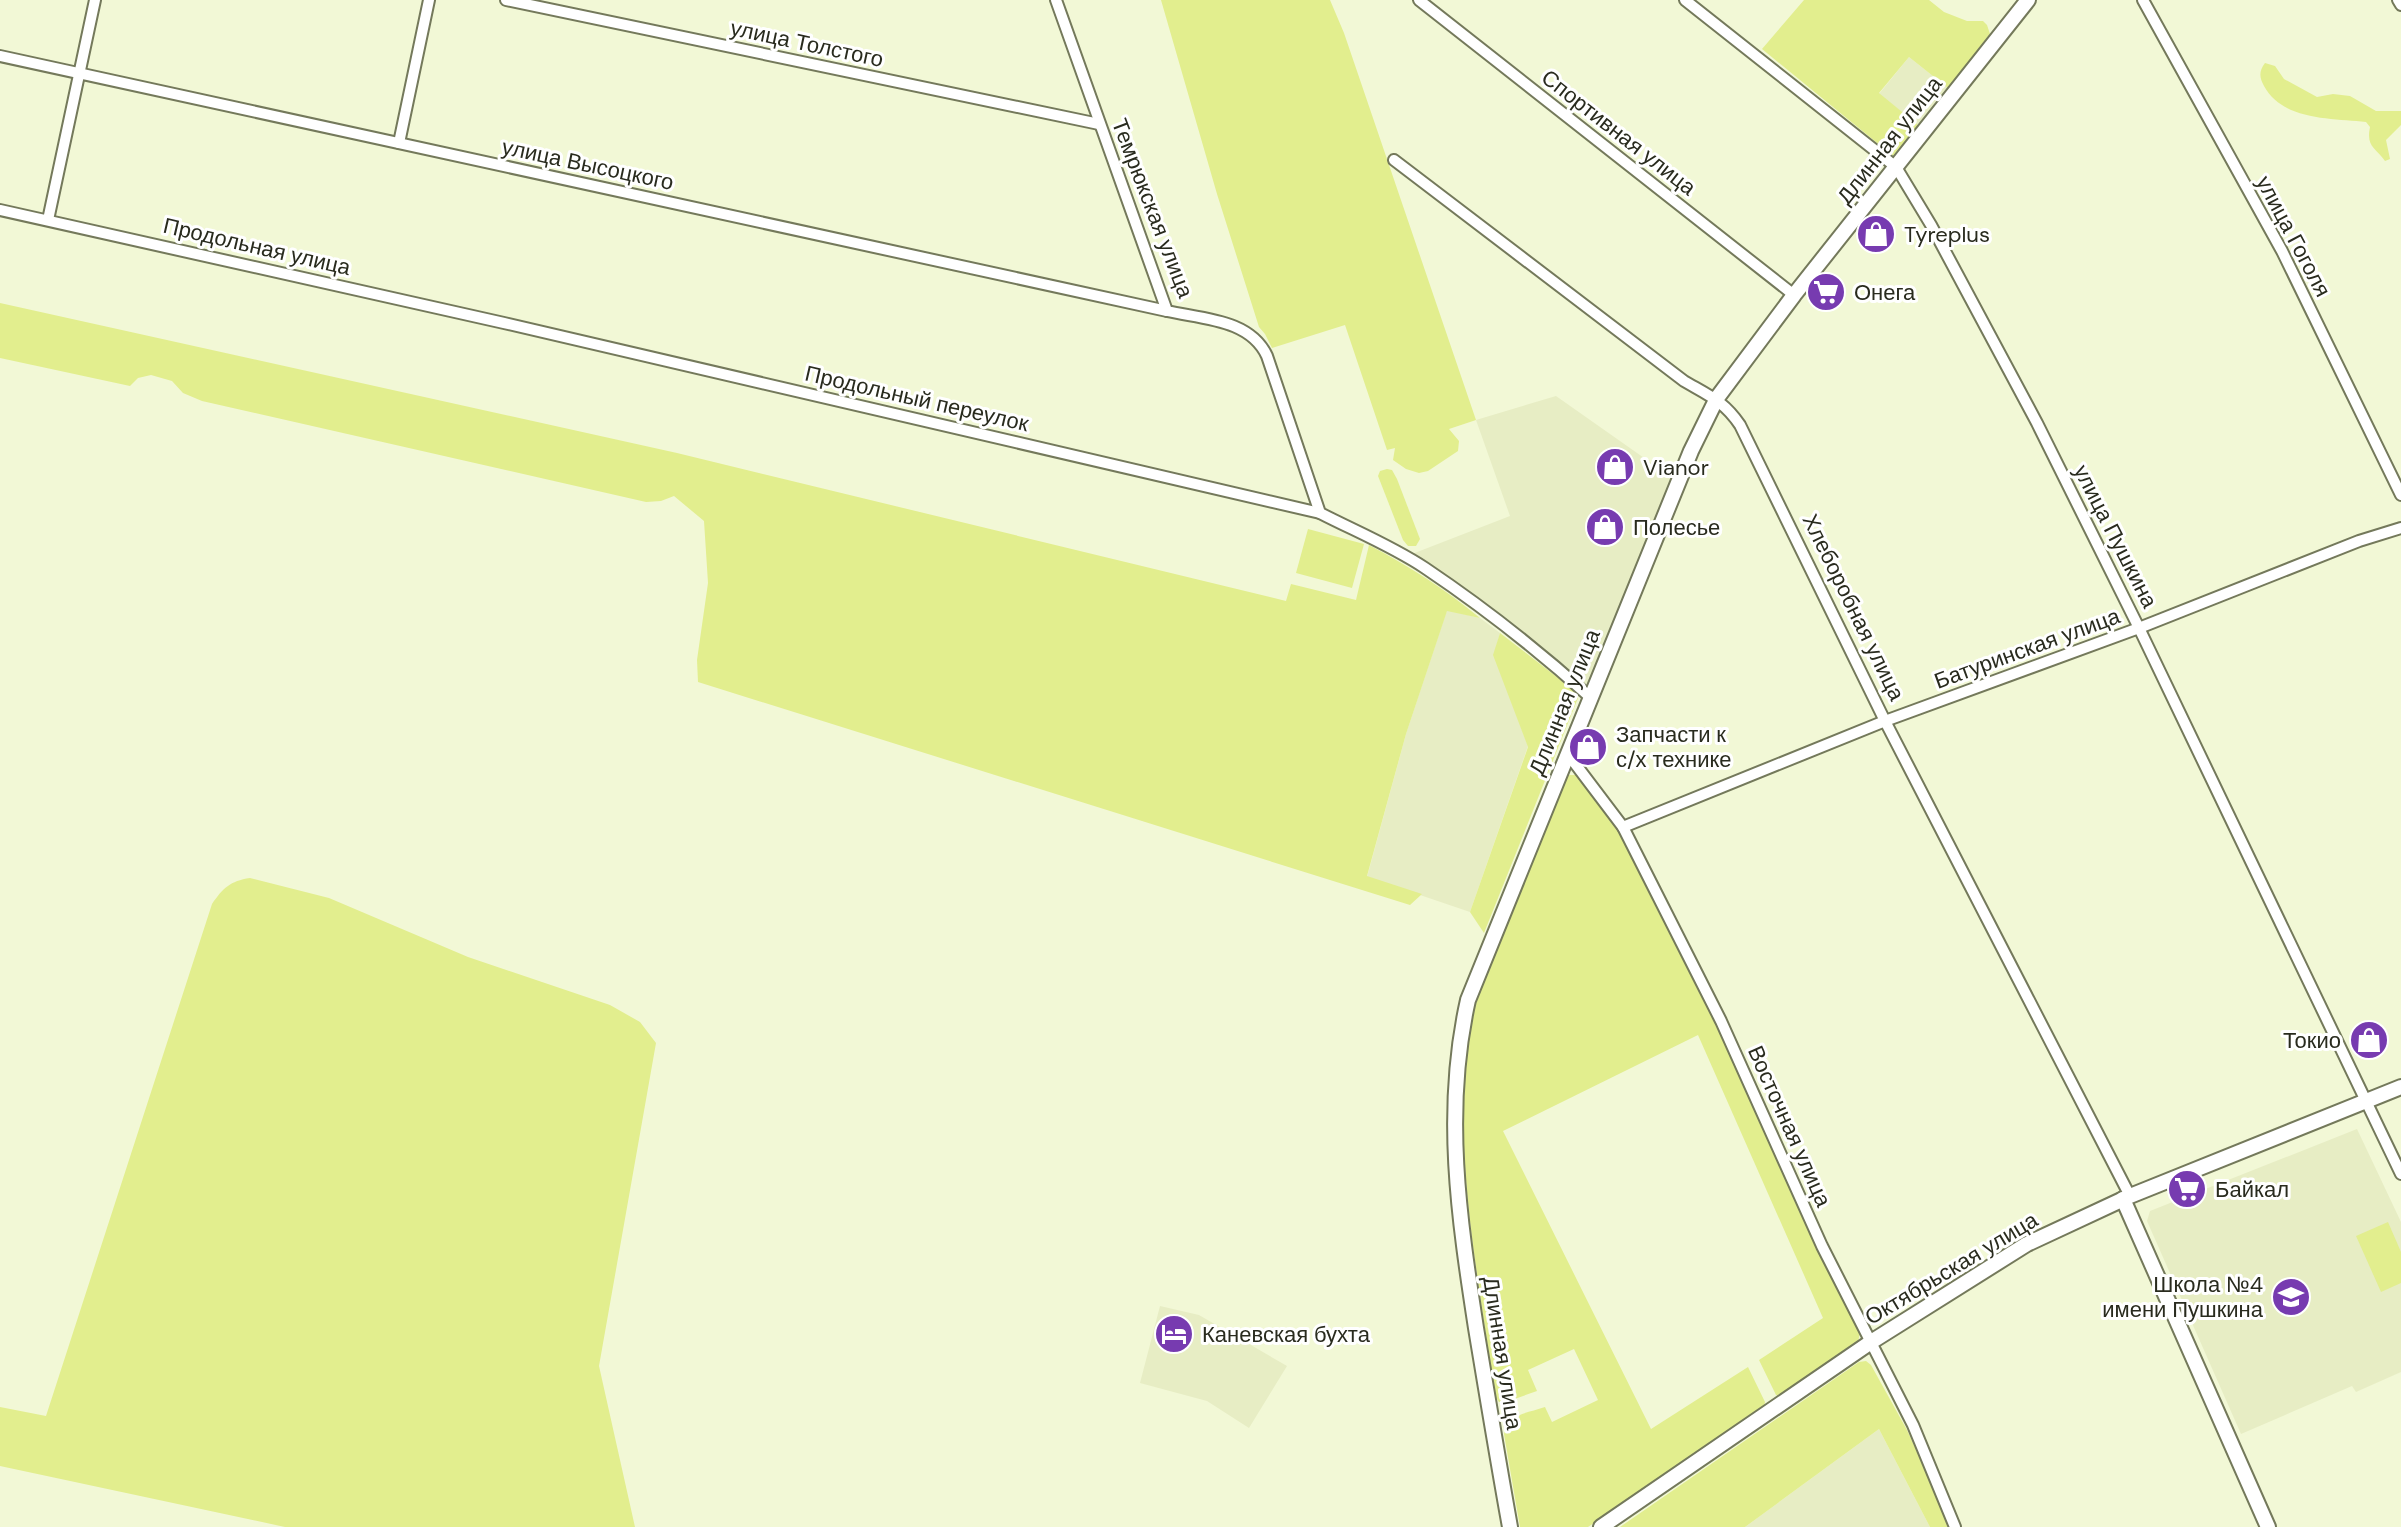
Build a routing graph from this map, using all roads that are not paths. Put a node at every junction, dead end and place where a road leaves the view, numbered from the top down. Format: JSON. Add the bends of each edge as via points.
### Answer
{"nodes":[{"id":1,"x":95,"y":0,"type":"edge"},
{"id":2,"x":429,"y":0,"type":"edge"},
{"id":3,"x":506,"y":0,"type":"edge"},
{"id":4,"x":1056,"y":0,"type":"edge"},
{"id":5,"x":1419,"y":0,"type":"edge"},
{"id":6,"x":1685,"y":0,"type":"edge"},
{"id":7,"x":2028,"y":0,"type":"edge"},
{"id":8,"x":2143,"y":0,"type":"edge"},
{"id":9,"x":0,"y":56,"type":"edge"},
{"id":10,"x":79,"y":73,"type":"junction"},
{"id":11,"x":1099,"y":124,"type":"junction"},
{"id":12,"x":399,"y":143,"type":"junction"},
{"id":13,"x":1394,"y":160,"type":"dead end"},
{"id":14,"x":1896,"y":167,"type":"junction"},
{"id":15,"x":0,"y":210,"type":"edge"},
{"id":16,"x":48,"y":220,"type":"junction"},
{"id":17,"x":1794,"y":295,"type":"junction"},
{"id":18,"x":1167,"y":311,"type":"junction"},
{"id":19,"x":504,"y":323,"type":"joint"},
{"id":20,"x":1717,"y":398,"type":"junction"},
{"id":21,"x":2401,"y":495,"type":"edge"},
{"id":22,"x":1320,"y":513,"type":"junction"},
{"id":23,"x":2401,"y":528,"type":"edge"},
{"id":24,"x":2139,"y":628,"type":"junction"},
{"id":25,"x":1590,"y":697,"type":"junction"},
{"id":26,"x":1885,"y":721,"type":"junction"},
{"id":27,"x":1567,"y":753,"type":"junction"},
{"id":28,"x":1623,"y":827,"type":"junction"},
{"id":29,"x":2401,"y":1087,"type":"edge"},
{"id":30,"x":2367,"y":1100,"type":"junction"},
{"id":31,"x":2401,"y":1174,"type":"edge"},
{"id":32,"x":2126,"y":1198,"type":"junction"},
{"id":33,"x":1871,"y":1342,"type":"junction"},
{"id":34,"x":1510,"y":1527,"type":"edge"},
{"id":35,"x":1601,"y":1527,"type":"edge"},
{"id":36,"x":1955,"y":1527,"type":"edge"},
{"id":37,"x":2268,"y":1527,"type":"edge"}],
"edges":[{"from":1,"to":10,"type":"street"},
{"from":2,"to":12,"type":"street"},
{"from":3,"to":11,"type":"street","name":"улица Толстого"},
{"from":4,"to":11,"type":"street","name":"Темрюкская улица"},
{"from":5,"to":17,"type":"street","name":"Спортивная улица"},
{"from":6,"to":14,"type":"street","name":"улица Пушкина"},
{"from":7,"to":14,"type":"street","name":"Длинная улица"},
{"from":8,"to":21,"type":"street","name":"улица Гоголя","via":[[2282,251]]},
{"from":9,"to":10,"type":"street","name":"улица Высоцкого"},
{"from":10,"to":12,"type":"street","name":"улица Высоцкого"},
{"from":10,"to":16,"type":"street"},
{"from":11,"to":18,"type":"street","name":"Темрюкская улица"},
{"from":12,"to":18,"type":"street","name":"улица Высоцкого"},
{"from":13,"to":20,"type":"street","name":"Хлеборобная улица","via":[[1684,381]]},
{"from":14,"to":17,"type":"street","name":"Длинная улица"},
{"from":14,"to":24,"type":"street","name":"улица Пушкина","via":[[2037,423]]},
{"from":15,"to":16,"type":"street","name":"Продольная улица"},
{"from":16,"to":19,"type":"street","name":"Продольная улица"},
{"from":17,"to":20,"type":"street","name":"Длинная улица"},
{"from":18,"to":22,"type":"street","name":"Темрюкская улица","via":[[1238,327],[1258,340]]},
{"from":19,"to":22,"type":"street","name":"Продольный переулок"},
{"from":20,"to":25,"type":"street","name":"Длинная улица"},
{"from":20,"to":26,"type":"street","name":"Хлеборобная улица","via":[[1740,425]]},
{"from":22,"to":25,"type":"street","via":[[1423,567],[1527,642]]},
{"from":23,"to":24,"type":"street","name":"Батуринская улица"},
{"from":24,"to":26,"type":"street","name":"Батуринская улица"},
{"from":24,"to":30,"type":"street","name":"улица Пушкина"},
{"from":25,"to":27,"type":"street","name":"Длинная улица"},
{"from":26,"to":28,"type":"street","name":"Батуринская улица"},
{"from":26,"to":32,"type":"street","name":"Хлеборобная улица"},
{"from":27,"to":28,"type":"street","name":"Восточная улица"},
{"from":27,"to":34,"type":"street","name":"Длинная улица","via":[[1468,1000],[1454,1106],[1470,1290]]},
{"from":28,"to":33,"type":"street","name":"Восточная улица","via":[[1721,1021]]},
{"from":29,"to":30,"type":"street","name":"Октябрьская улица"},
{"from":30,"to":31,"type":"street","name":"улица Пушкина"},
{"from":30,"to":32,"type":"street","name":"Октябрьская улица"},
{"from":32,"to":33,"type":"street","name":"Октябрьская улица","via":[[2027,1244]]},
{"from":32,"to":37,"type":"street","name":"Хлеборобная улица"},
{"from":33,"to":35,"type":"street","name":"Октябрьская улица"},
{"from":33,"to":36,"type":"street","name":"Восточная улица"}]}
